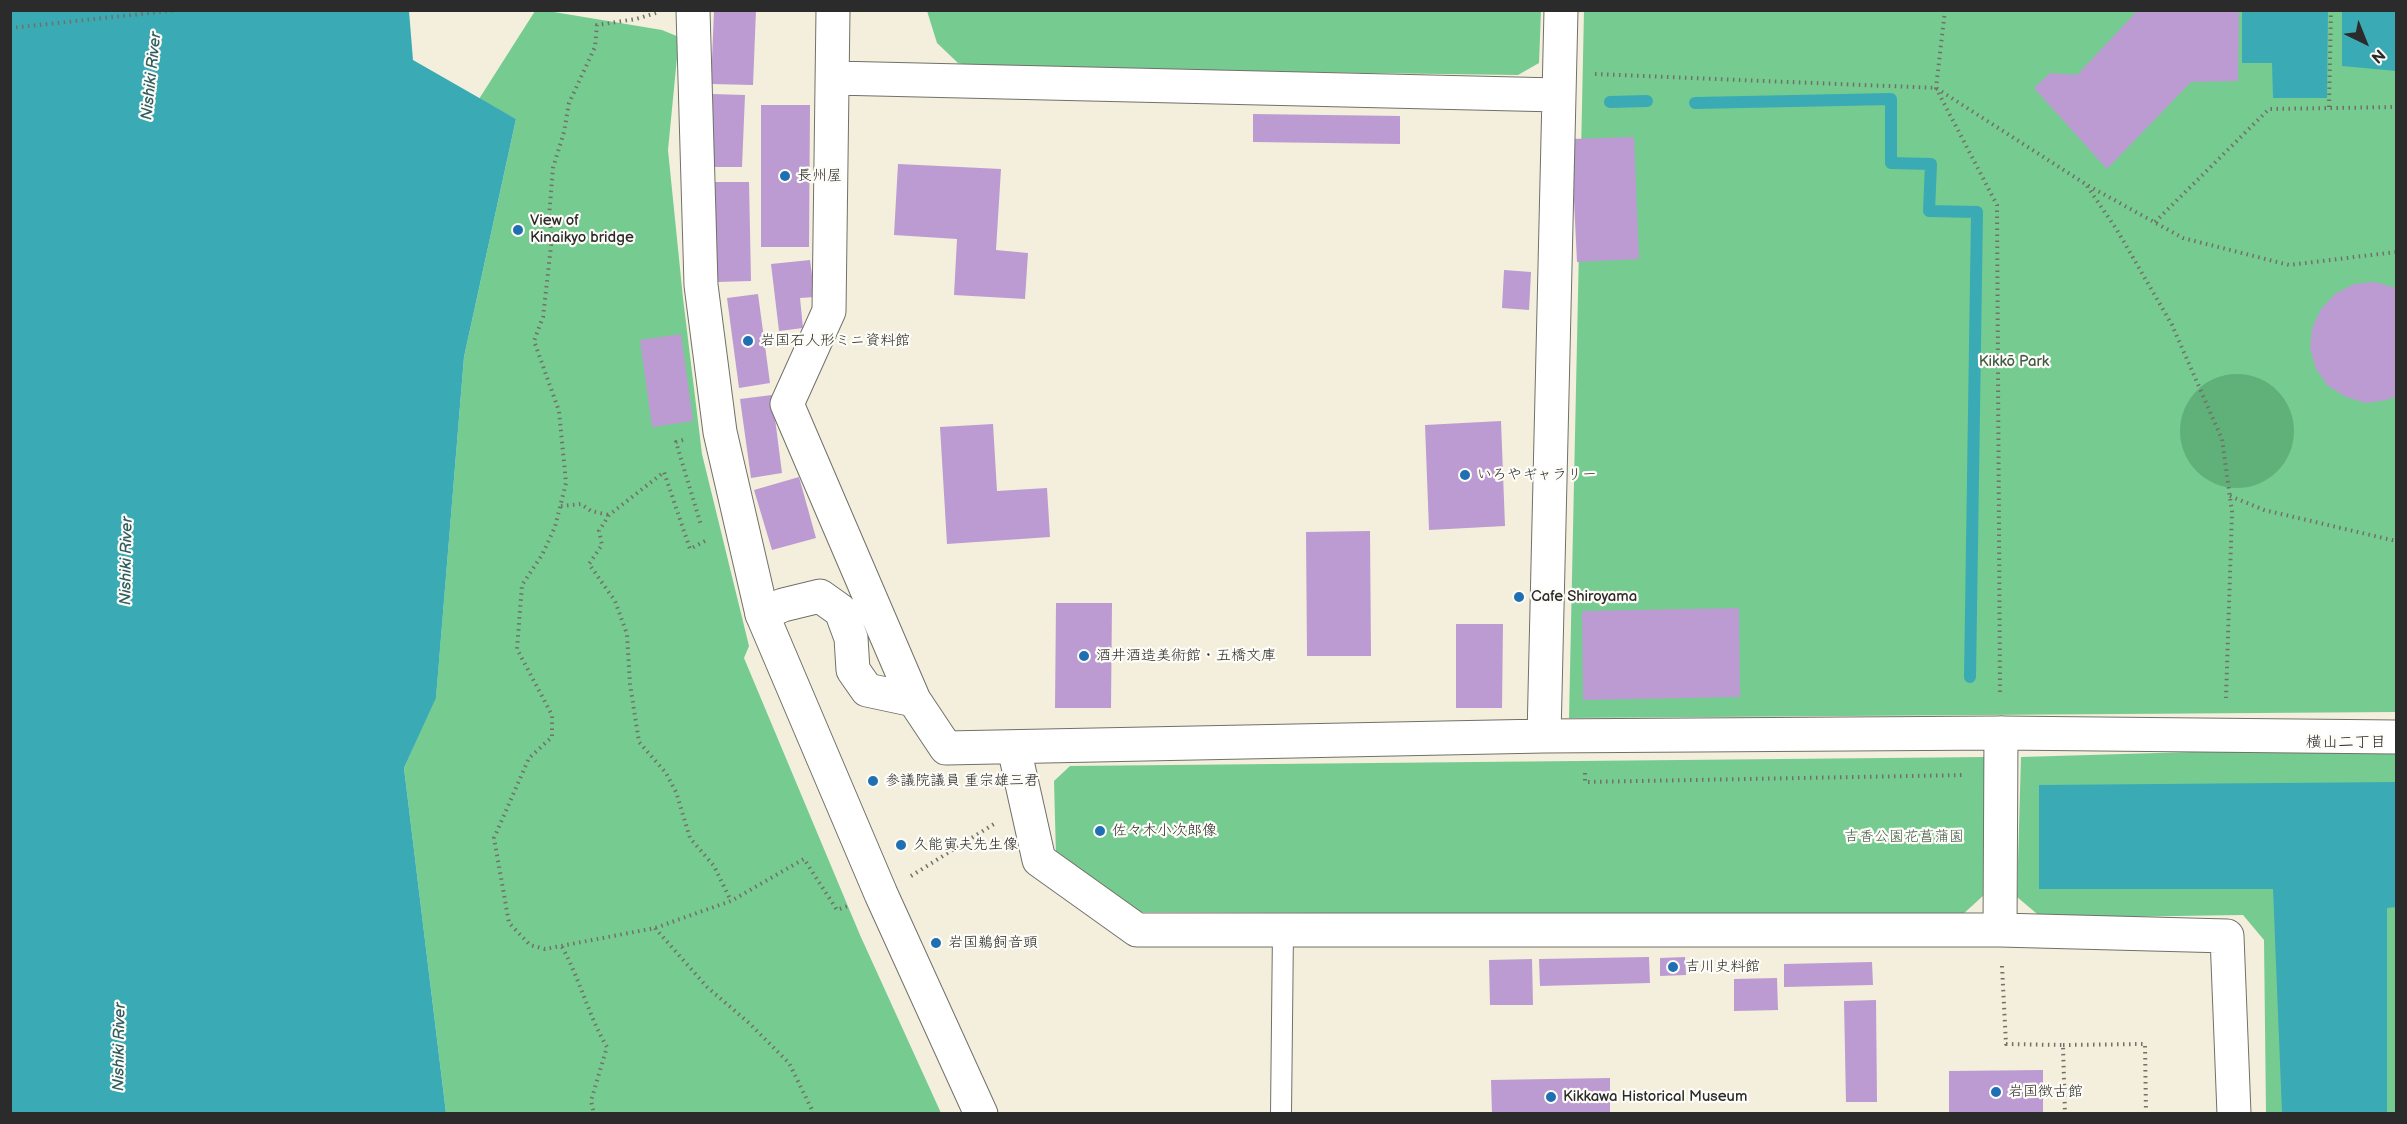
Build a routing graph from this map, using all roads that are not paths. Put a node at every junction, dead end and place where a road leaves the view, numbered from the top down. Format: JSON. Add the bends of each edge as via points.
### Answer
{"nodes":[{"id":1,"x":693,"y":10,"type":"edge"},
{"id":2,"x":833,"y":10,"type":"edge"},
{"id":3,"x":1561,"y":10,"type":"edge"},
{"id":4,"x":834,"y":78,"type":"junction"},
{"id":5,"x":1559,"y":83,"type":"junction"},
{"id":6,"x":762,"y":614,"type":"junction"},
{"id":7,"x":914,"y":700,"type":"junction"},
{"id":8,"x":2001,"y":733,"type":"junction"},
{"id":9,"x":1544,"y":736,"type":"junction"},
{"id":10,"x":2397,"y":737,"type":"edge"},
{"id":11,"x":1014,"y":748,"type":"junction"},
{"id":12,"x":1283,"y":930,"type":"junction"},
{"id":13,"x":2001,"y":930,"type":"junction"},
{"id":14,"x":981,"y":1113,"type":"edge"},
{"id":15,"x":1281,"y":1113,"type":"edge"},
{"id":16,"x":2234,"y":1113,"type":"edge"}],
"edges":[{"from":1,"to":6,"type":"street","via":[[701,285],[720,432]]},
{"from":2,"to":4,"type":"street"},
{"from":3,"to":5,"type":"street"},
{"from":4,"to":5,"type":"street"},
{"from":4,"to":7,"type":"street","via":[[829,311],[787,404]]},
{"from":5,"to":9,"type":"street"},
{"from":6,"to":7,"type":"street","via":[[820,596],[841,610],[851,638],[853,670],[867,690]]},
{"from":6,"to":14,"type":"street","via":[[881,894]]},
{"from":7,"to":11,"type":"street","via":[[946,748]]},
{"from":8,"to":9,"type":"street"},
{"from":8,"to":10,"type":"street"},
{"from":8,"to":13,"type":"street"},
{"from":9,"to":11,"type":"street"},
{"from":11,"to":12,"type":"street","via":[[1039,860],[1137,930]]},
{"from":12,"to":13,"type":"street"},
{"from":12,"to":15,"type":"lane"},
{"from":13,"to":16,"type":"street","via":[[2227,936]]}]}
